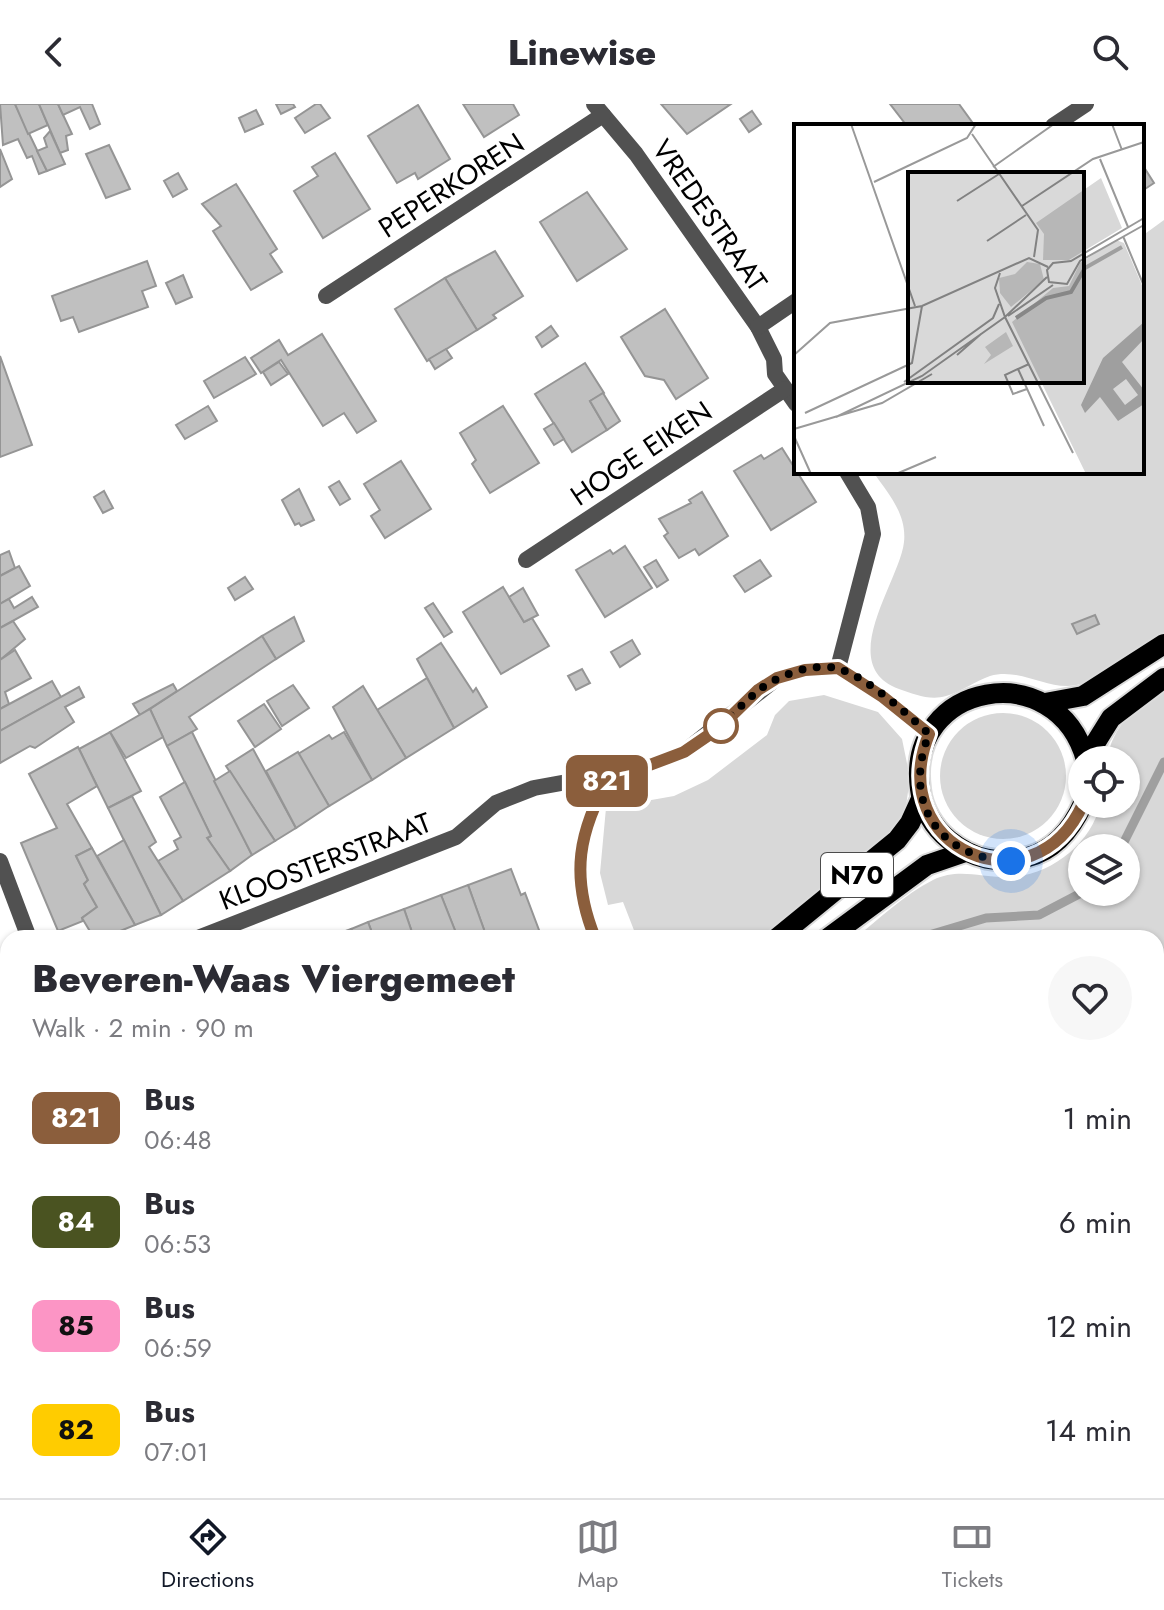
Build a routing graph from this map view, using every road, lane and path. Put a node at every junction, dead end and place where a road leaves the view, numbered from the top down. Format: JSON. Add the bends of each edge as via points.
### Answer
{"nodes":[{"id":1,"x":1086,"y":104,"type":"edge"},
{"id":2,"x":598,"y":109,"type":"edge"},
{"id":3,"x":1056,"y":124,"type":"edge"},
{"id":4,"x":326,"y":296,"type":"dead end"},
{"id":5,"x":794,"y":302,"type":"edge"},
{"id":6,"x":758,"y":327,"type":"junction"},
{"id":7,"x":785,"y":389,"type":"junction"},
{"id":8,"x":794,"y":401,"type":"edge"},
{"id":9,"x":848,"y":474,"type":"edge"},
{"id":10,"x":526,"y":560,"type":"dead end"},
{"id":11,"x":1164,"y":644,"type":"edge"},
{"id":12,"x":838,"y":668,"type":"junction"},
{"id":13,"x":1164,"y":678,"type":"edge"},
{"id":14,"x":1045,"y":703,"type":"junction"},
{"id":15,"x":929,"y":734,"type":"junction"},
{"id":16,"x":1080,"y":746,"type":"edge"},
{"id":17,"x":1094,"y":746,"type":"edge"},
{"id":18,"x":611,"y":774,"type":"junction"},
{"id":19,"x":921,"y":799,"type":"junction"},
{"id":20,"x":1076,"y":818,"type":"edge"},
{"id":21,"x":965,"y":852,"type":"junction"},
{"id":22,"x":0,"y":861,"type":"edge"},
{"id":23,"x":26,"y":930,"type":"edge"},
{"id":24,"x":218,"y":930,"type":"edge"},
{"id":25,"x":592,"y":930,"type":"edge"},
{"id":26,"x":787,"y":930,"type":"edge"},
{"id":27,"x":839,"y":930,"type":"edge"}],
"edges":[{"from":1,"to":3,"type":"street"},
{"from":2,"to":4,"type":"street","name":"PEPERKOREN"},
{"from":2,"to":6,"type":"street","name":"VREDESTRAAT","via":[[636,154]]},
{"from":5,"to":6,"type":"street"},
{"from":6,"to":7,"type":"street","name":"VREDESTRAAT"},
{"from":7,"to":8,"type":"street","name":"VREDESTRAAT"},
{"from":7,"to":10,"type":"street","name":"HOGE EIKEN"},
{"from":9,"to":12,"type":"street","via":[[868,507],[873,534]]},
{"from":11,"to":14,"type":"main road","via":[[1083,696]]},
{"from":12,"to":15,"type":"street"},
{"from":12,"to":18,"type":"street","name":"KLOOSTERSTRAAT","via":[[777,678],[684,752]]},
{"from":13,"to":17,"type":"main road","via":[[1111,718]]},
{"from":14,"to":15,"type":"main road","via":[[1025,695],[981,695],[961,703]]},
{"from":14,"to":16,"type":"main road","via":[[1072,726]]},
{"from":15,"to":19,"type":"main road","via":[[921,755]]},
{"from":18,"to":24,"type":"street","name":"KLOOSTERSTRAAT","via":[[534,788],[496,803],[456,837]]},
{"from":18,"to":25,"type":"street","via":[[584,832],[578,869]]},
{"from":19,"to":21,"type":"main road","via":[[937,830]]},
{"from":19,"to":26,"type":"main road","number":"N70","via":[[910,823],[881,856]]},
{"from":20,"to":21,"type":"main road","via":[[1055,843],[1034,855],[987,860]]},
{"from":21,"to":27,"type":"main road","number":"N70","via":[[927,865]]},
{"from":22,"to":23,"type":"street"}]}
